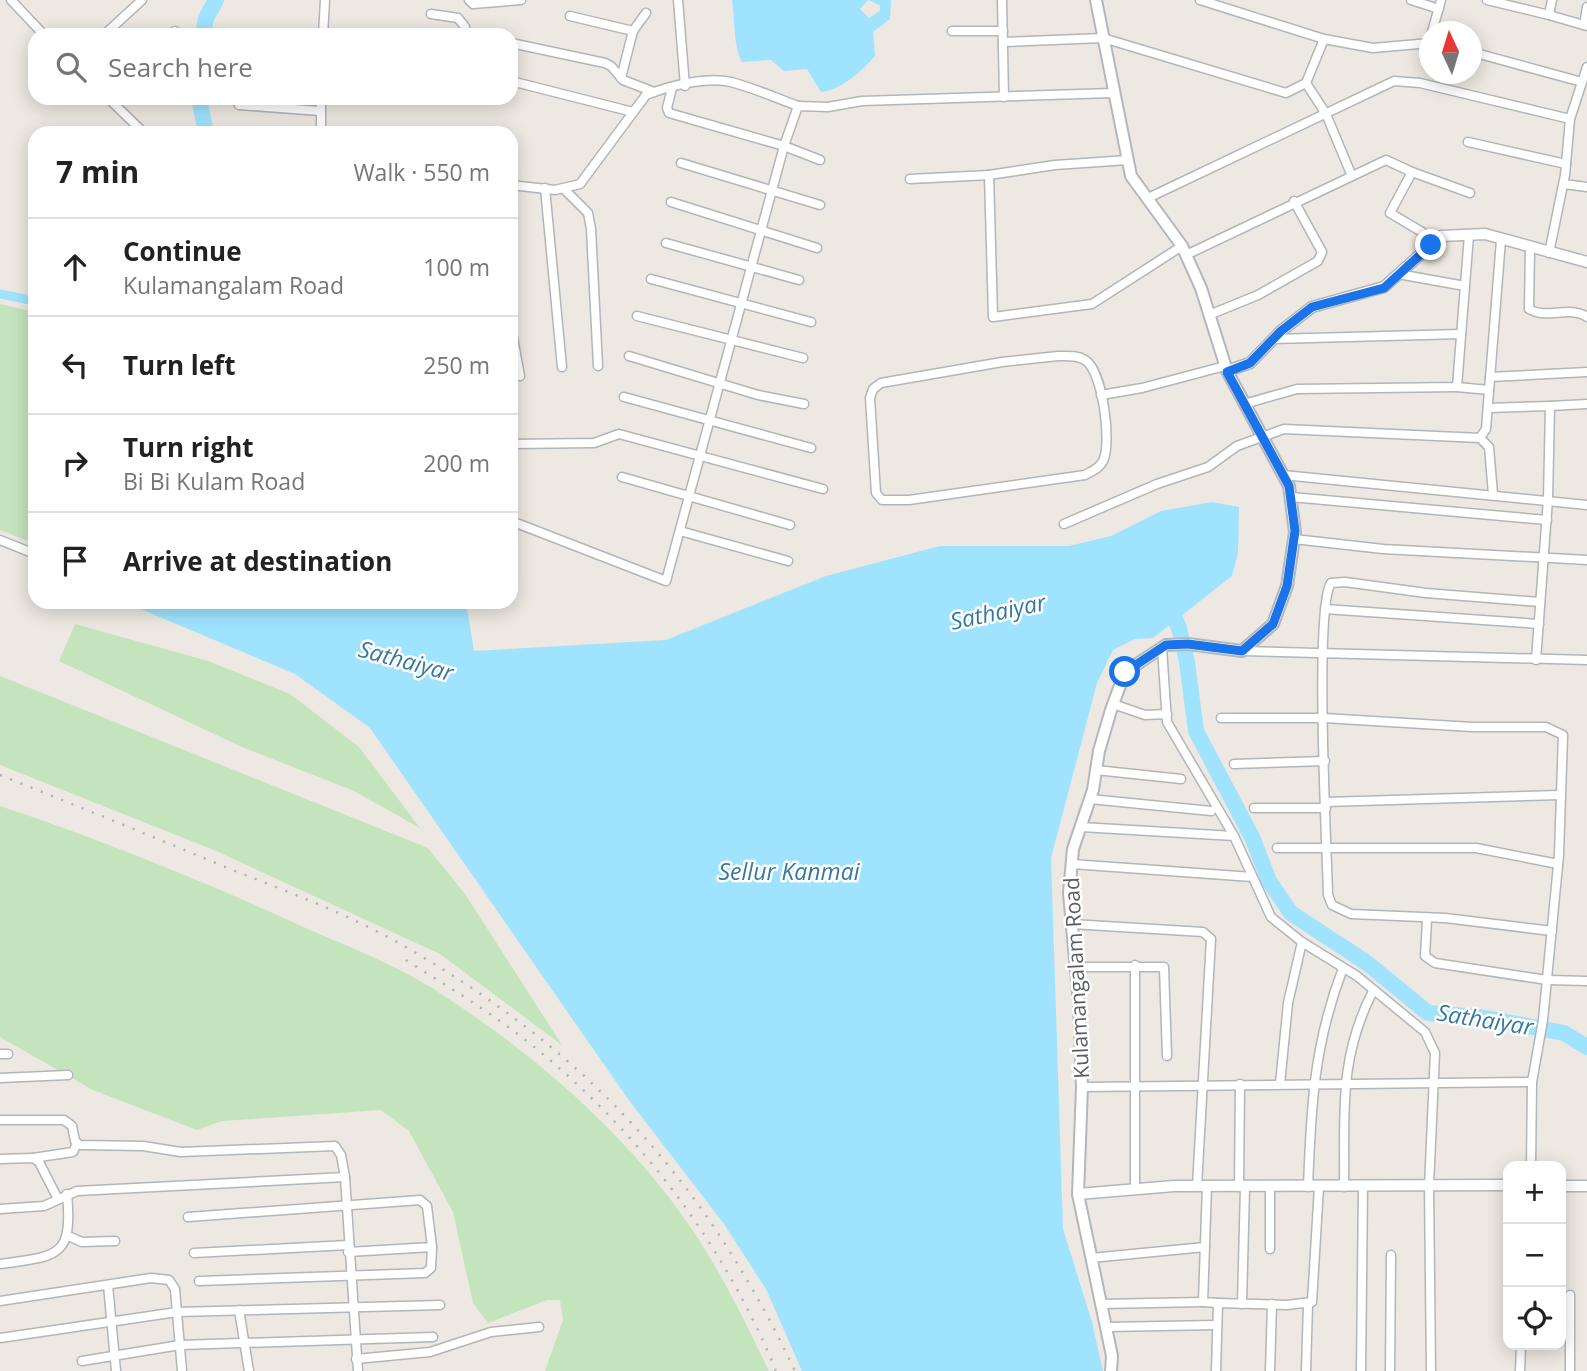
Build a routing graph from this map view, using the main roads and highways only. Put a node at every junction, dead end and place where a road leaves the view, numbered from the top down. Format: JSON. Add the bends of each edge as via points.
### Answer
{"nodes":[{"id":1,"x":1096,"y":0,"type":"edge"},
{"id":2,"x":1111,"y":1371,"type":"edge"}],
"edges":[{"from":1,"to":2,"type":"main road","name":"Kulamangalam Road","via":[[1131,176],[1184,250],[1226,369],[1283,475],[1291,497],[1294,539],[1287,586],[1273,624],[1242,651],[1188,644],[1164,647],[1125,672],[1072,864],[1069,893],[1082,1087],[1078,1194]]}]}
